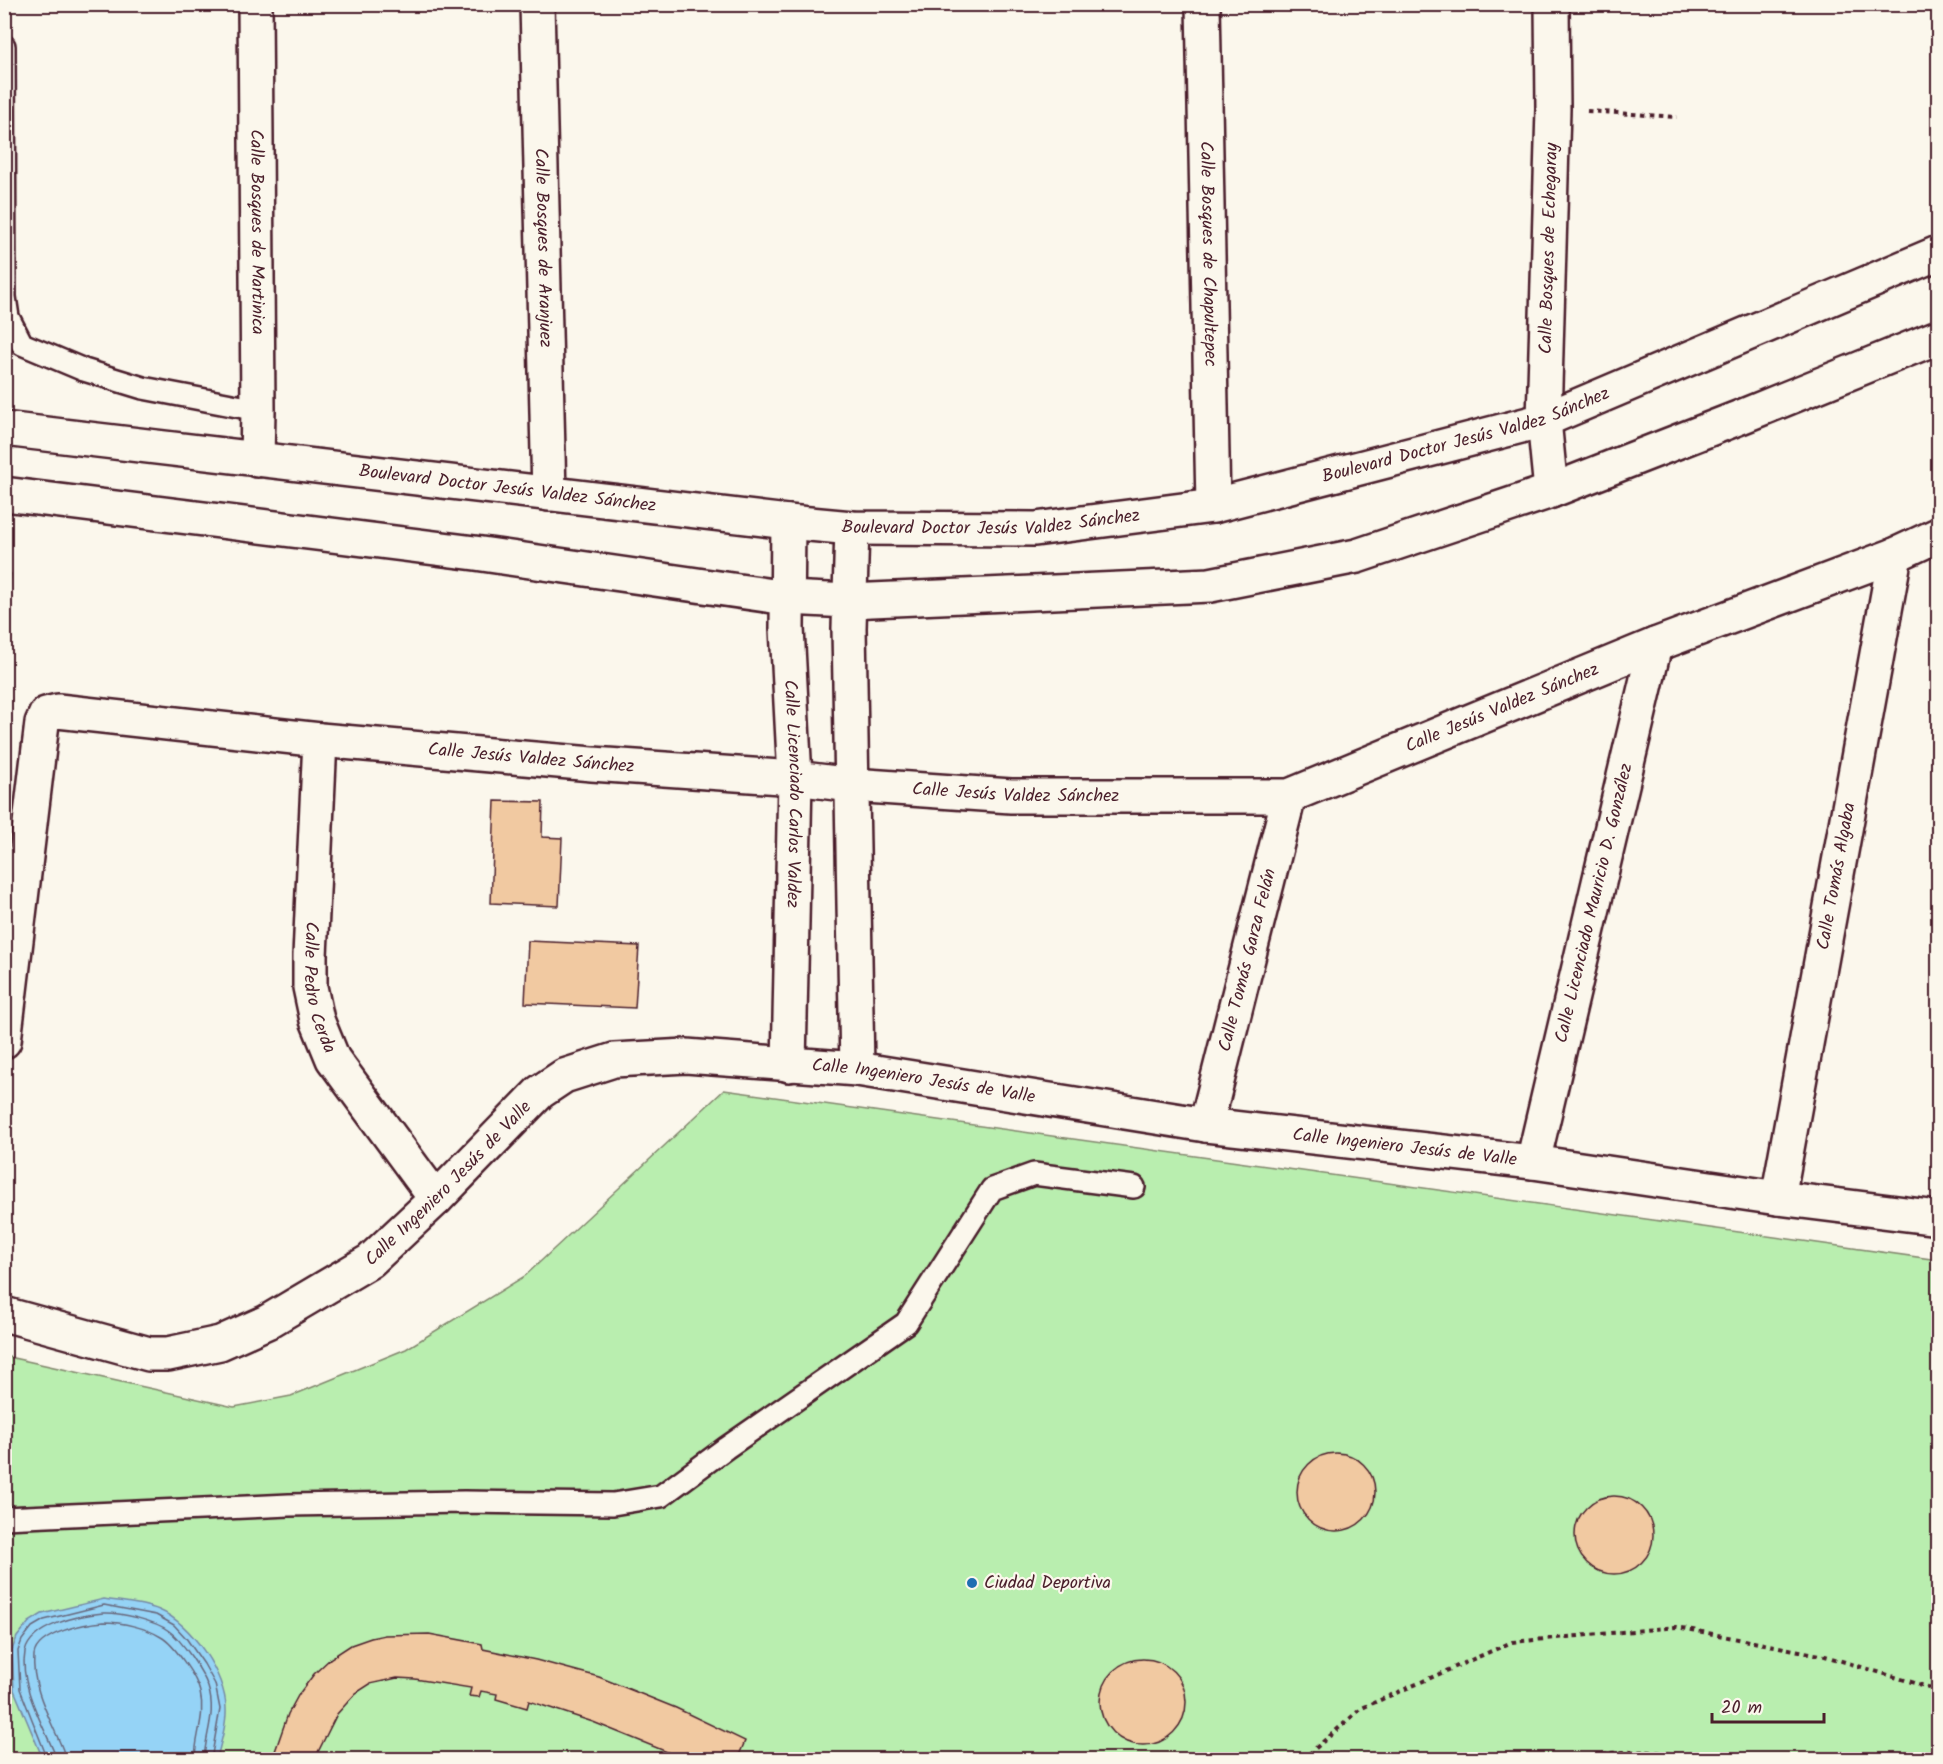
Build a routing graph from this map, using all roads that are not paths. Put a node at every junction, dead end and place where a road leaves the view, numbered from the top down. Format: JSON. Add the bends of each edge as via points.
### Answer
{"nodes":[{"id":1,"x":255,"y":4,"type":"edge"},
{"id":2,"x":537,"y":4,"type":"edge"},
{"id":3,"x":1203,"y":4,"type":"edge"},
{"id":4,"x":1552,"y":4,"type":"edge"},
{"id":5,"x":4,"y":46,"type":"edge"},
{"id":6,"x":1938,"y":253,"type":"edge"},
{"id":7,"x":1938,"y":337,"type":"edge"},
{"id":8,"x":258,"y":410,"type":"junction"},
{"id":9,"x":1544,"y":420,"type":"junction"},
{"id":10,"x":4,"y":429,"type":"edge"},
{"id":11,"x":257,"y":460,"type":"junction"},
{"id":12,"x":1551,"y":490,"type":"junction"},
{"id":13,"x":4,"y":494,"type":"edge"},
{"id":14,"x":549,"y":494,"type":"junction"},
{"id":15,"x":1214,"y":506,"type":"junction"},
{"id":16,"x":788,"y":522,"type":"junction"},
{"id":17,"x":852,"y":528,"type":"junction"},
{"id":18,"x":1938,"y":536,"type":"edge"},
{"id":19,"x":1895,"y":555,"type":"junction"},
{"id":20,"x":787,"y":598,"type":"junction"},
{"id":21,"x":849,"y":602,"type":"junction"},
{"id":22,"x":1655,"y":645,"type":"junction"},
{"id":23,"x":321,"y":741,"type":"junction"},
{"id":24,"x":795,"y":778,"type":"junction"},
{"id":25,"x":852,"y":785,"type":"junction"},
{"id":26,"x":1289,"y":796,"type":"junction"},
{"id":27,"x":4,"y":1041,"type":"edge"},
{"id":28,"x":789,"y":1065,"type":"junction"},
{"id":29,"x":857,"y":1069,"type":"junction"},
{"id":30,"x":1206,"y":1125,"type":"junction"},
{"id":31,"x":1533,"y":1162,"type":"junction"},
{"id":32,"x":1134,"y":1187,"type":"dead end"},
{"id":33,"x":1778,"y":1198,"type":"junction"},
{"id":34,"x":436,"y":1199,"type":"junction"},
{"id":35,"x":1938,"y":1218,"type":"edge"},
{"id":36,"x":4,"y":1314,"type":"edge"},
{"id":37,"x":4,"y":1518,"type":"edge"}],
"edges":[{"from":1,"to":8,"type":"street","name":"Calle Bosques de Martinica"},
{"from":2,"to":14,"type":"street","name":"Calle Bosques de Aranjuez"},
{"from":3,"to":15,"type":"street","name":"Calle Bosques de Chapultepec"},
{"from":4,"to":9,"type":"street","name":"Calle Bosques de Echegaray","via":[[1553,109]]},
{"from":5,"to":8,"type":"lane","via":[[5,297],[8,317],[22,344],[84,370],[143,388]]},
{"from":6,"to":9,"type":"street","name":"Boulevard Doctor Jesús Valdez Sánchez"},
{"from":7,"to":12,"type":"street"},
{"from":8,"to":11,"type":"street","name":"Calle Bosques de Martinica"},
{"from":9,"to":12,"type":"street","name":"Calle Bosques de Echegaray"},
{"from":9,"to":15,"type":"street","name":"Boulevard Doctor Jesús Valdez Sánchez"},
{"from":10,"to":11,"type":"street","name":"Boulevard Doctor Jesús Valdez Sánchez"},
{"from":11,"to":14,"type":"street","name":"Boulevard Doctor Jesús Valdez Sánchez"},
{"from":12,"to":21,"type":"street","via":[[1357,556],[1210,585]]},
{"from":13,"to":20,"type":"street","via":[[475,553]]},
{"from":14,"to":16,"type":"street","name":"Boulevard Doctor Jesús Valdez Sánchez"},
{"from":15,"to":17,"type":"street","name":"Boulevard Doctor Jesús Valdez Sánchez","via":[[1035,529]]},
{"from":16,"to":17,"type":"street","name":"Boulevard Doctor Jesús Valdez Sánchez"},
{"from":16,"to":20,"type":"street","name":"Calle Licenciado Carlos Valdez"},
{"from":17,"to":21,"type":"street"},
{"from":18,"to":19,"type":"street","name":"Calle Jesús Valdez Sánchez"},
{"from":19,"to":22,"type":"street","name":"Calle Jesús Valdez Sánchez"},
{"from":19,"to":33,"type":"street","name":"Calle Tomás Algaba"},
{"from":20,"to":21,"type":"street"},
{"from":20,"to":24,"type":"street","name":"Calle Licenciado Carlos Valdez"},
{"from":21,"to":25,"type":"street"},
{"from":22,"to":26,"type":"street","name":"Calle Jesús Valdez Sánchez"},
{"from":22,"to":31,"type":"street","name":"Calle Licenciado Mauricio D. González"},
{"from":23,"to":24,"type":"street","name":"Calle Jesús Valdez Sánchez"},
{"from":23,"to":27,"type":"street","name":"Calle Jesús Valdez Sánchez","via":[[58,711],[46,714]]},
{"from":23,"to":34,"type":"street","name":"Calle Pedro Cerda","via":[[310,956],[310,987],[317,1020],[333,1059]]},
{"from":24,"to":25,"type":"street","name":"Calle Jesús Valdez Sánchez"},
{"from":24,"to":28,"type":"street","name":"Calle Licenciado Carlos Valdez"},
{"from":25,"to":26,"type":"street","name":"Calle Jesús Valdez Sánchez","via":[[1011,796]]},
{"from":25,"to":29,"type":"street"},
{"from":26,"to":30,"type":"street","name":"Calle Tomás Garza Felán"},
{"from":28,"to":29,"type":"street","name":"Calle Ingeniero Jesús de Valle"},
{"from":28,"to":34,"type":"street","name":"Calle Ingeniero Jesús de Valle","via":[[675,1057],[614,1060],[564,1076],[540,1092]]},
{"from":29,"to":30,"type":"street","name":"Calle Ingeniero Jesús de Valle"},
{"from":30,"to":31,"type":"street","name":"Calle Ingeniero Jesús de Valle"},
{"from":31,"to":33,"type":"street","name":"Calle Ingeniero Jesús de Valle"},
{"from":32,"to":37,"type":"lane","via":[[1034,1174],[992,1190],[906,1323],[661,1496],[613,1503],[301,1504]]},
{"from":33,"to":35,"type":"street","name":"Calle Ingeniero Jesús de Valle"},
{"from":34,"to":36,"type":"street","name":"Calle Ingeniero Jesús de Valle","via":[[370,1261],[267,1322],[220,1343],[149,1354]]}]}
